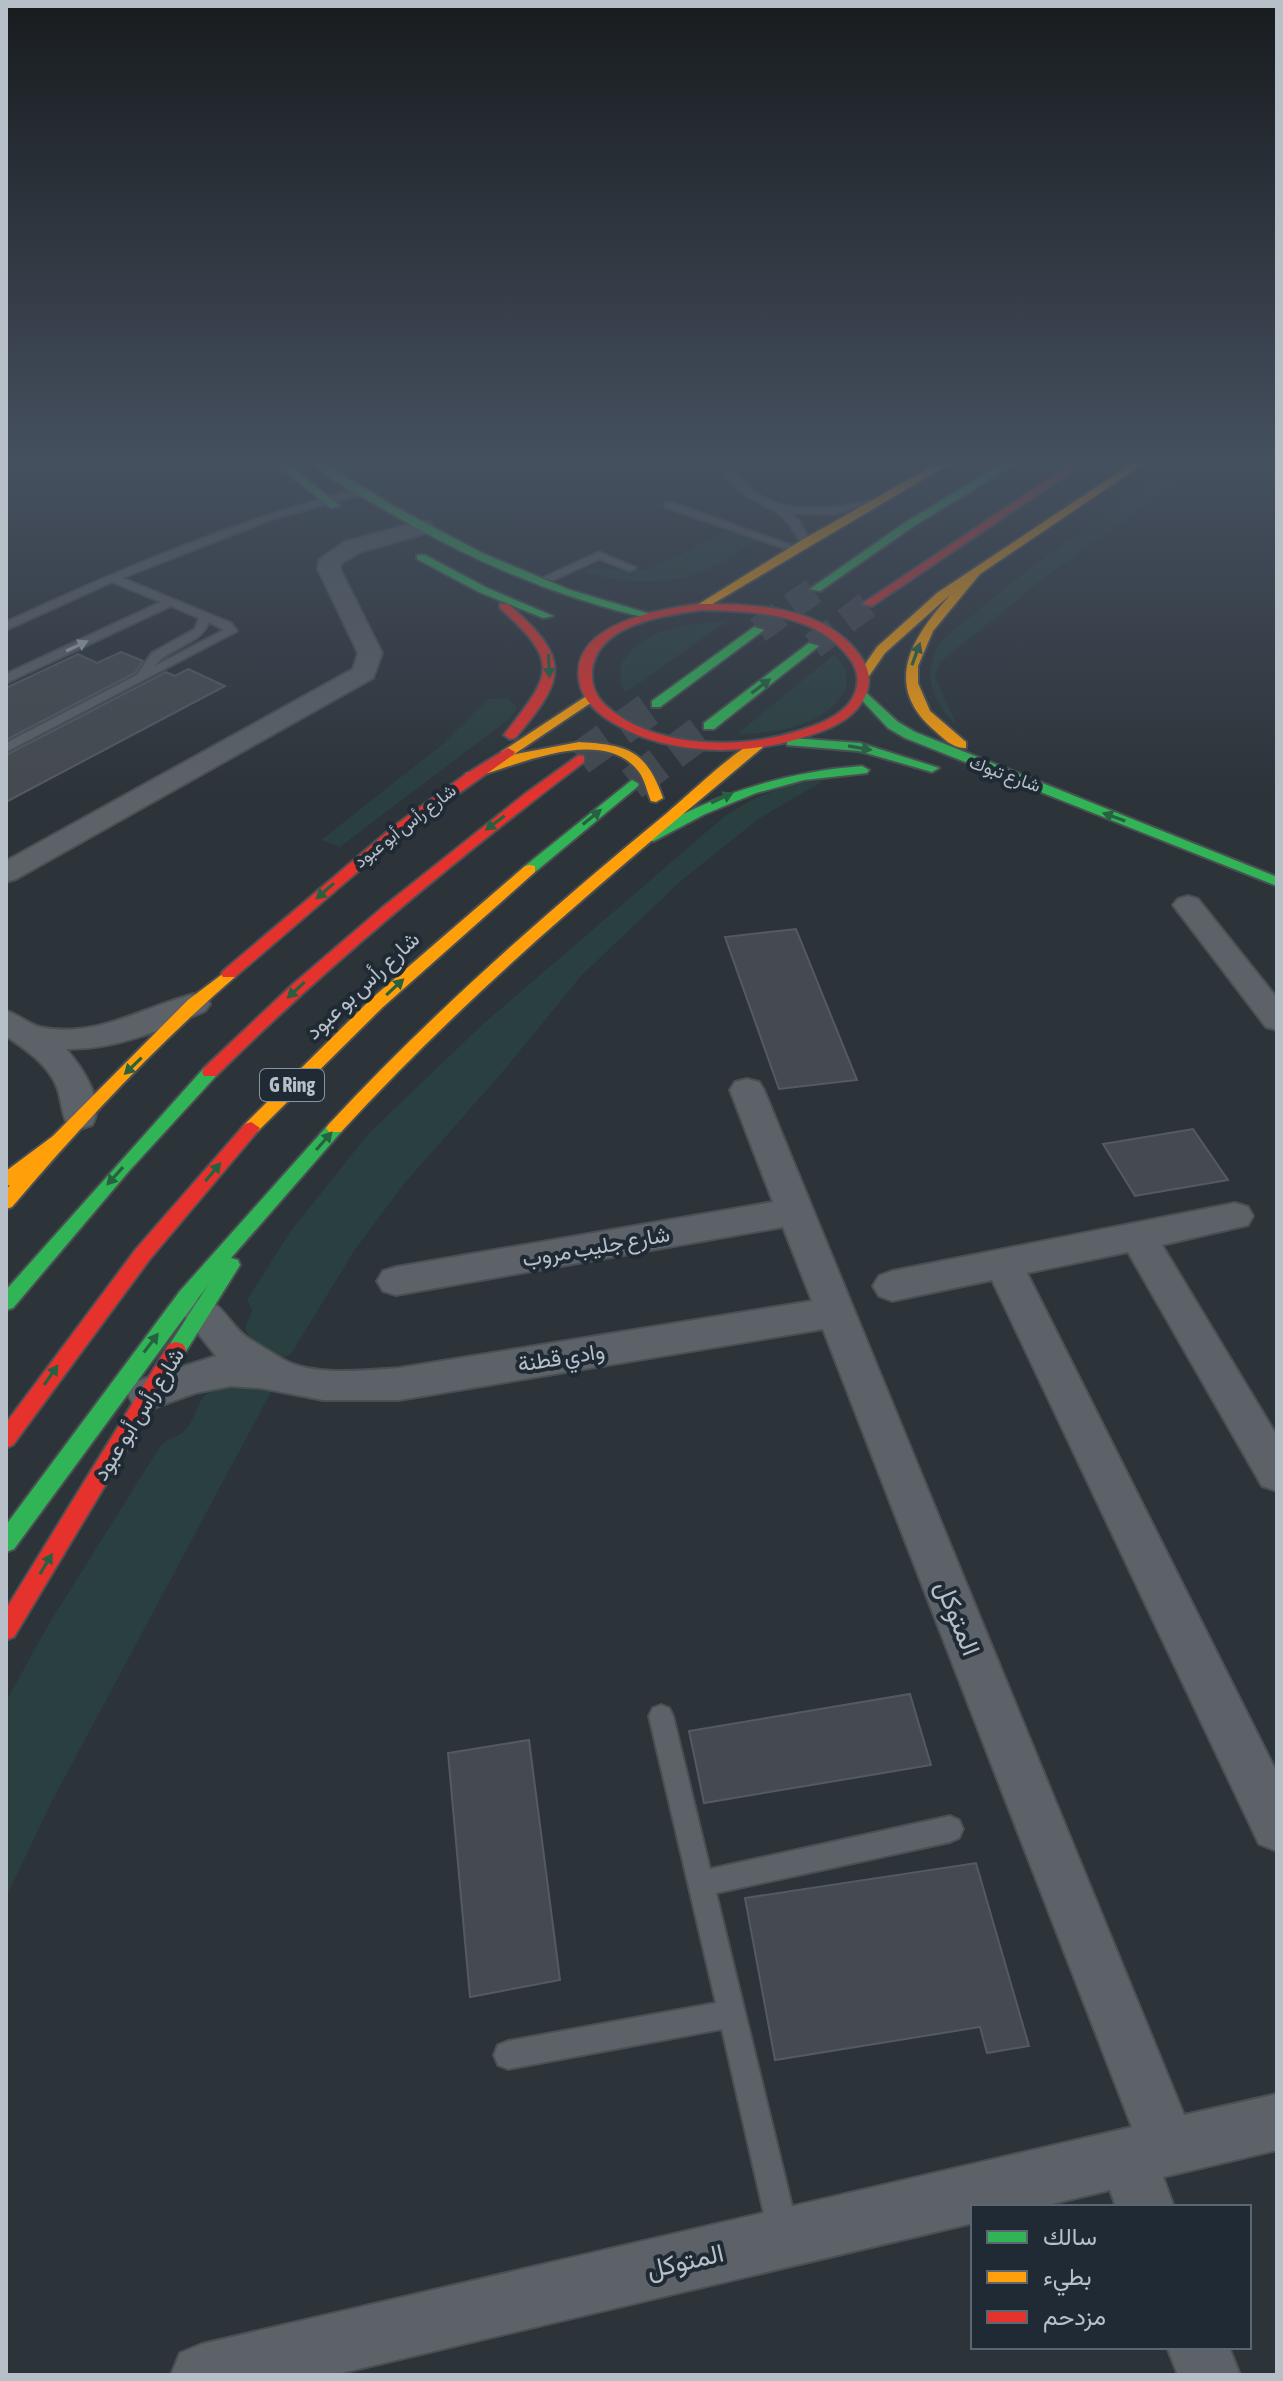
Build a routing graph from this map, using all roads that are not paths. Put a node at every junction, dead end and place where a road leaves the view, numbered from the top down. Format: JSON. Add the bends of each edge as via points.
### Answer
{"nodes":[{"id":1,"x":124,"y":575,"type":"edge"},
{"id":2,"x":332,"y":575,"type":"edge"},
{"id":3,"x":455,"y":575,"type":"edge"},
{"id":4,"x":526,"y":575,"type":"edge"},
{"id":5,"x":538,"y":575,"type":"edge"},
{"id":6,"x":555,"y":575,"type":"edge"},
{"id":7,"x":743,"y":575,"type":"edge"},
{"id":8,"x":753,"y":575,"type":"edge"},
{"id":9,"x":839,"y":575,"type":"edge"},
{"id":10,"x":911,"y":575,"type":"edge"},
{"id":11,"x":971,"y":575,"type":"edge"},
{"id":12,"x":974,"y":575,"type":"edge"},
{"id":13,"x":549,"y":578,"type":"junction"},
{"id":14,"x":115,"y":579,"type":"junction"},
{"id":15,"x":483,"y":590,"type":"junction"},
{"id":16,"x":636,"y":594,"type":"dead end"},
{"id":17,"x":669,"y":594,"type":"dead end"},
{"id":18,"x":812,"y":595,"type":"tunnel mouth"},
{"id":19,"x":941,"y":595,"type":"junction"},
{"id":20,"x":171,"y":602,"type":"junction"},
{"id":21,"x":700,"y":607,"type":"junction"},
{"id":22,"x":206,"y":616,"type":"junction"},
{"id":23,"x":651,"y":616,"type":"junction"},
{"id":24,"x":6,"y":626,"type":"edge"},
{"id":25,"x":564,"y":626,"type":"dead end"},
{"id":26,"x":758,"y":630,"type":"tunnel mouth"},
{"id":27,"x":579,"y":639,"type":"dead end"},
{"id":28,"x":813,"y":646,"type":"tunnel mouth"},
{"id":29,"x":588,"y":655,"type":"junction"},
{"id":30,"x":865,"y":673,"type":"junction"},
{"id":31,"x":6,"y":679,"type":"edge"},
{"id":32,"x":138,"y":680,"type":"junction"},
{"id":33,"x":862,"y":693,"type":"junction"},
{"id":34,"x":592,"y":698,"type":"junction"},
{"id":35,"x":656,"y":704,"type":"tunnel mouth"},
{"id":36,"x":709,"y":726,"type":"tunnel mouth"},
{"id":37,"x":782,"y":741,"type":"junction"},
{"id":38,"x":757,"y":745,"type":"junction"},
{"id":39,"x":6,"y":748,"type":"edge"},
{"id":40,"x":579,"y":759,"type":"tunnel mouth"},
{"id":41,"x":472,"y":774,"type":"junction"},
{"id":42,"x":632,"y":784,"type":"tunnel mouth"},
{"id":43,"x":1029,"y":784,"type":"junction"},
{"id":44,"x":1040,"y":808,"type":"dead end"},
{"id":45,"x":630,"y":850,"type":"junction"},
{"id":46,"x":1213,"y":856,"type":"junction"},
{"id":47,"x":6,"y":873,"type":"edge"},
{"id":48,"x":1277,"y":882,"type":"edge"},
{"id":49,"x":1188,"y":905,"type":"dead end"},
{"id":50,"x":194,"y":1004,"type":"junction"},
{"id":51,"x":1277,"y":1020,"type":"edge"},
{"id":52,"x":17,"y":1028,"type":"edge"},
{"id":53,"x":747,"y":1090,"type":"dead end"},
{"id":54,"x":69,"y":1129,"type":"junction"},
{"id":55,"x":6,"y":1180,"type":"edge"},
{"id":56,"x":272,"y":1199,"type":"junction"},
{"id":57,"x":6,"y":1202,"type":"edge"},
{"id":58,"x":796,"y":1211,"type":"junction"},
{"id":59,"x":1235,"y":1216,"type":"dead end"},
{"id":60,"x":1137,"y":1235,"type":"junction"},
{"id":61,"x":1003,"y":1263,"type":"junction"},
{"id":62,"x":396,"y":1281,"type":"dead end"},
{"id":63,"x":892,"y":1286,"type":"dead end"},
{"id":64,"x":6,"y":1303,"type":"edge"},
{"id":65,"x":836,"y":1312,"type":"junction"},
{"id":66,"x":201,"y":1313,"type":"junction"},
{"id":67,"x":287,"y":1377,"type":"junction"},
{"id":68,"x":148,"y":1394,"type":"junction"},
{"id":69,"x":6,"y":1439,"type":"edge"},
{"id":70,"x":1277,"y":1473,"type":"edge"},
{"id":71,"x":6,"y":1542,"type":"edge"},
{"id":72,"x":6,"y":1630,"type":"edge"},
{"id":73,"x":661,"y":1716,"type":"dead end"},
{"id":74,"x":1277,"y":1825,"type":"edge"},
{"id":75,"x":950,"y":1829,"type":"dead end"},
{"id":76,"x":700,"y":1884,"type":"junction"},
{"id":77,"x":731,"y":2014,"type":"junction"},
{"id":78,"x":508,"y":2055,"type":"dead end"},
{"id":79,"x":1277,"y":2122,"type":"edge"},
{"id":80,"x":1146,"y":2170,"type":"edge"},
{"id":81,"x":785,"y":2238,"type":"junction"},
{"id":82,"x":1199,"y":2349,"type":"edge"},
{"id":83,"x":202,"y":2375,"type":"edge"},
{"id":84,"x":1209,"y":2375,"type":"edge"}],
"edges":[{"from":1,"to":14,"type":"lane"},
{"from":2,"to":47,"type":"street","via":[[370,653],[364,673]]},
{"from":3,"to":15,"type":"main road"},
{"from":4,"to":23,"type":"main road","via":[[575,599]]},
{"from":5,"to":13,"type":"main road"},
{"from":6,"to":13,"type":"lane"},
{"from":7,"to":17,"type":"main road"},
{"from":8,"to":21,"type":"main road"},
{"from":9,"to":18,"type":"main road"},
{"from":10,"to":19,"type":"main road","via":[[862,608],[905,609]]},
{"from":11,"to":19,"type":"main road"},
{"from":43,"to":12,"type":"main road","one_way":true,"via":[[936,726],[912,689],[915,651]]},
{"from":13,"to":16,"type":"main road"},
{"from":14,"to":20,"type":"lane"},
{"from":14,"to":24,"type":"lane"},
{"from":15,"to":25,"type":"main road"},
{"from":15,"to":41,"type":"main road","one_way":true,"via":[[543,641],[551,675],[535,709]]},
{"from":19,"to":30,"type":"main road","via":[[881,650]]},
{"from":20,"to":22,"type":"lane"},
{"from":31,"to":20,"type":"lane","one_way":true},
{"from":21,"to":23,"type":"main road"},
{"from":21,"to":30,"type":"main road","via":[[750,609],[809,622],[856,653]]},
{"from":22,"to":32,"type":"lane","via":[[200,631],[156,656]]},
{"from":22,"to":32,"type":"lane","via":[[231,631]]},
{"from":23,"to":29,"type":"main road","via":[[612,632]]},
{"from":26,"to":35,"type":"main road"},
{"from":27,"to":29,"type":"main road"},
{"from":36,"to":28,"type":"main road","one_way":true},
{"from":29,"to":34,"type":"main road","via":[[584,678]]},
{"from":30,"to":33,"type":"main road"},
{"from":32,"to":39,"type":"lane"},
{"from":33,"to":37,"type":"main road","via":[[835,722]]},
{"from":33,"to":43,"type":"main road","name":"شارع تبوك","via":[[881,715],[910,735]]},
{"from":34,"to":38,"type":"main road","via":[[610,715],[663,737],[716,746]]},
{"from":34,"to":41,"type":"main road","name":"شارع رأس أبو عبود"},
{"from":37,"to":38,"type":"main road"},
{"from":37,"to":45,"type":"main road","name":"شارع تبوك","via":[[860,747],[947,778],[859,769],[788,776],[729,795]]},
{"from":38,"to":45,"type":"main road"},
{"from":40,"to":64,"type":"main road","name":"شارع رأس بو عبود","number":"G Ring","one_way":true,"via":[[435,870],[266,1018],[136,1153]]},
{"from":41,"to":45,"type":"main road","via":[[551,749],[583,746],[623,753],[645,767],[656,788]]},
{"from":41,"to":50,"type":"main road","name":"شارع رأس أبو عبود","one_way":true,"via":[[361,859]]},
{"from":69,"to":42,"type":"main road","name":"شارع رأس بو عبود","number":"G Ring","one_way":true,"via":[[148,1248],[296,1081],[464,923]]},
{"from":46,"to":43,"type":"main road","name":"شارع تبوك","one_way":true},
{"from":44,"to":46,"type":"main road","name":"شارع تبوك","via":[[1133,840]]},
{"from":56,"to":45,"type":"main road","one_way":true,"via":[[438,1019]]},
{"from":46,"to":48,"type":"main road","name":"شارع تبوك"},
{"from":49,"to":51,"type":"street"},
{"from":50,"to":52,"type":"street","name":"شارع رأس أبو عبود","via":[[100,1038],[60,1041]]},
{"from":50,"to":54,"type":"main road","name":"شارع رأس أبو عبود","one_way":true},
{"from":52,"to":54,"type":"street","name":"شارع رأس أبو عبود","via":[[68,1071],[78,1094]]},
{"from":53,"to":58,"type":"street","name":"المتوكل"},
{"from":54,"to":55,"type":"main road","name":"شارع رأس أبو عبود"},
{"from":54,"to":57,"type":"main road"},
{"from":56,"to":66,"type":"main road","name":"شارع رأس أبو عبود"},
{"from":71,"to":56,"type":"main road","one_way":true,"via":[[187,1296]]},
{"from":58,"to":62,"type":"street","name":"شارع جليب مروب"},
{"from":58,"to":65,"type":"street","name":"المتوكل"},
{"from":59,"to":60,"type":"street"},
{"from":60,"to":61,"type":"street"},
{"from":60,"to":70,"type":"street"},
{"from":61,"to":63,"type":"street"},
{"from":61,"to":74,"type":"street"},
{"from":65,"to":67,"type":"street","name":"وادي قطنة","via":[[399,1384],[358,1386]]},
{"from":65,"to":80,"type":"street","name":"المتوكل"},
{"from":66,"to":67,"type":"street","name":"وادي قطنة","via":[[252,1363]]},
{"from":66,"to":68,"type":"main road","name":"شارع رأس أبو عبود"},
{"from":67,"to":68,"type":"street","name":"وادي قطنة","via":[[246,1370],[212,1372]]},
{"from":72,"to":68,"type":"main road","name":"شارع رأس أبو عبود","one_way":true},
{"from":73,"to":76,"type":"lane"},
{"from":75,"to":76,"type":"lane"},
{"from":76,"to":77,"type":"lane"},
{"from":77,"to":78,"type":"lane"},
{"from":77,"to":81,"type":"lane"},
{"from":79,"to":80,"type":"street","name":"المتوكل"},
{"from":80,"to":81,"type":"street","name":"المتوكل"},
{"from":81,"to":83,"type":"street","name":"المتوكل"},
{"from":82,"to":84,"type":"street"}]}
